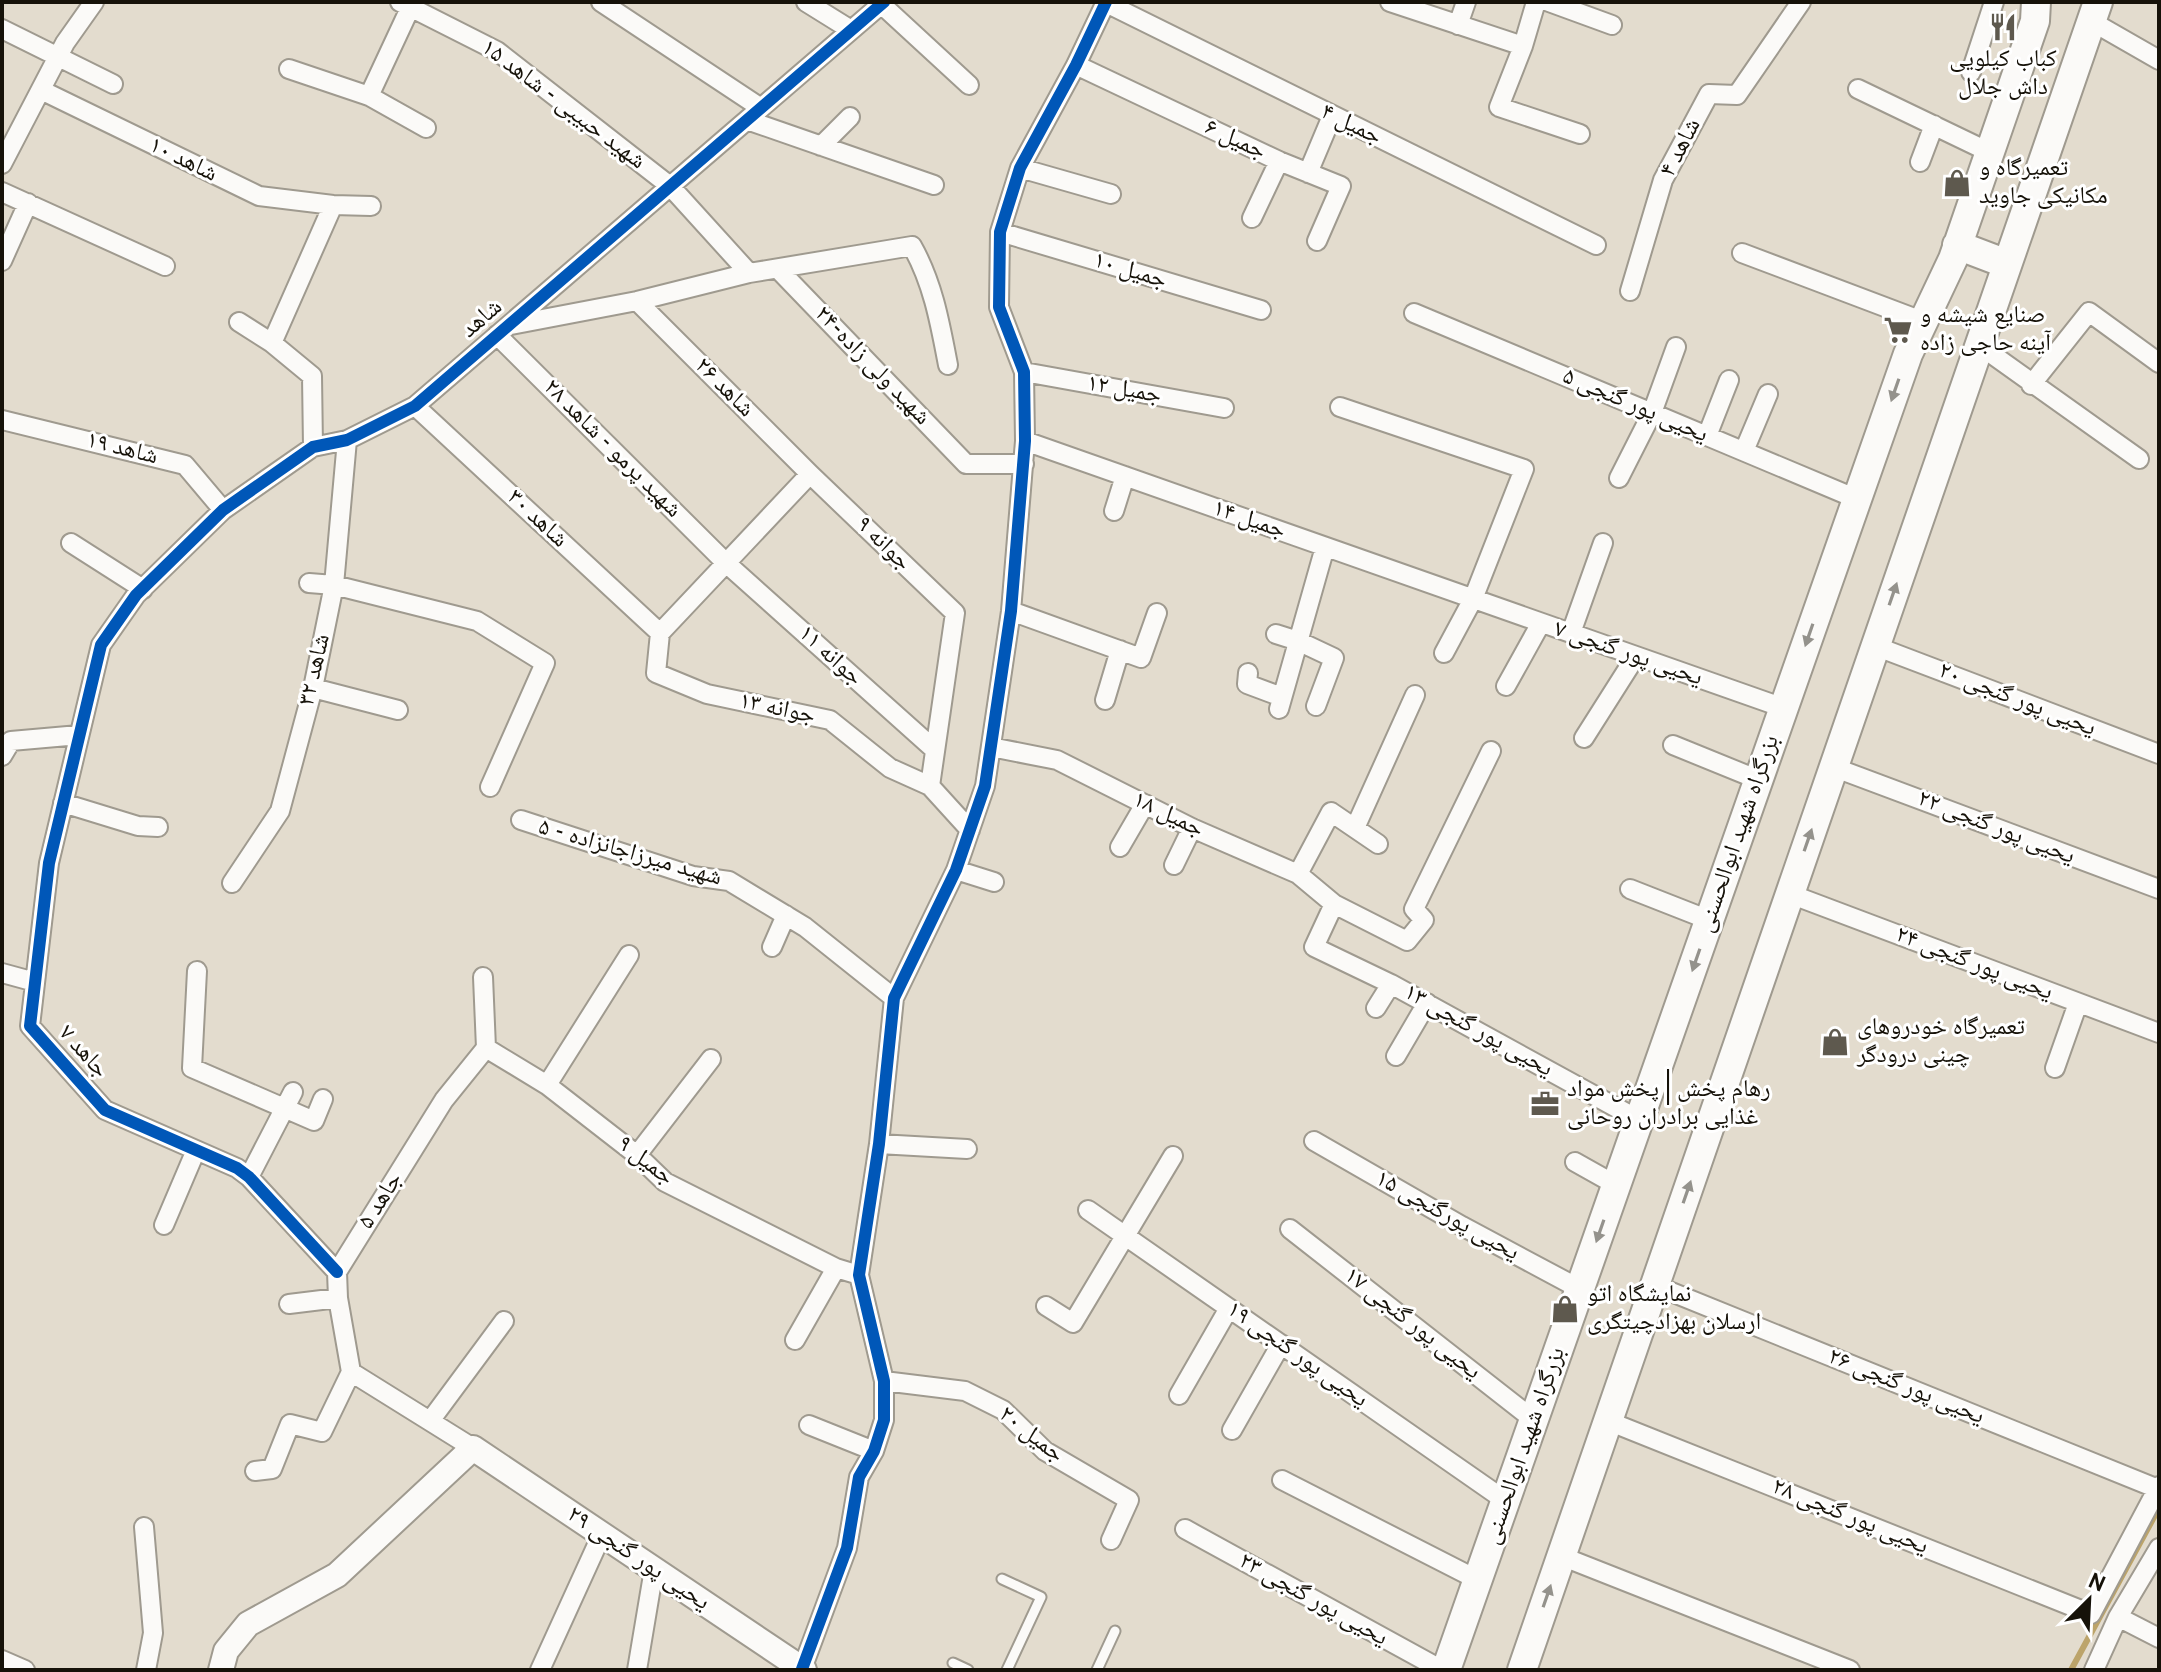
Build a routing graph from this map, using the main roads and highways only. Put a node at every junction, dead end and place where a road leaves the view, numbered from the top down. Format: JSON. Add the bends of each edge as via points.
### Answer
{"nodes":[{"id":1,"x":2036,"y":2,"type":"edge"},
{"id":2,"x":2094,"y":11,"type":"edge"},
{"id":3,"x":1957,"y":245,"type":"junction"},
{"id":4,"x":2007,"y":264,"type":"junction"},
{"id":5,"x":803,"y":1669,"type":"edge"},
{"id":6,"x":221,"y":1670,"type":"edge"},
{"id":7,"x":1444,"y":1670,"type":"edge"},
{"id":8,"x":1522,"y":1670,"type":"edge"}],
"edges":[{"from":1,"to":3,"type":"main road","name":"بزرگراه شهید ابوالحسنی","via":[[2035,21]]},
{"from":2,"to":4,"type":"main road"},
{"from":3,"to":4,"type":"main road"},
{"from":3,"to":7,"type":"main road","name":"بزرگراه شهید ابوالحسنی","one_way":true,"via":[[1908,354]]},
{"from":8,"to":4,"type":"main road","one_way":true},
{"from":5,"to":6,"type":"main road","name":"یحیی پور گنجی ۲۹","via":[[473,1448],[337,1575],[248,1624],[226,1651]]}]}
